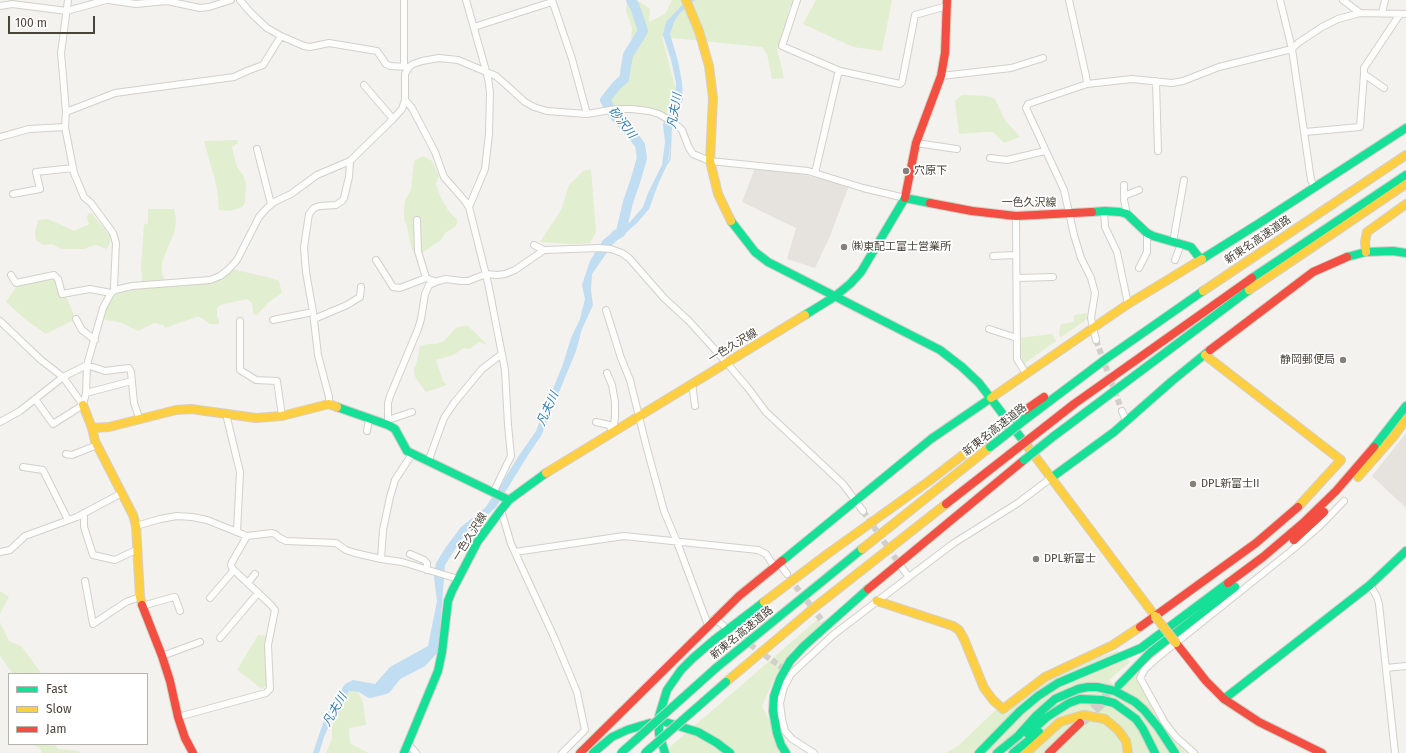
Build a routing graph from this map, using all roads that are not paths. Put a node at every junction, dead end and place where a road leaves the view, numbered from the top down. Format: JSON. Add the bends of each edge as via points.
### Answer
{"nodes":[{"id":1,"x":68,"y":0,"type":"edge"},
{"id":2,"x":107,"y":0,"type":"edge"},
{"id":3,"x":231,"y":0,"type":"edge"},
{"id":4,"x":240,"y":0,"type":"edge"},
{"id":5,"x":404,"y":0,"type":"edge"},
{"id":6,"x":466,"y":0,"type":"edge"},
{"id":7,"x":686,"y":0,"type":"edge"},
{"id":8,"x":797,"y":0,"type":"edge"},
{"id":9,"x":1069,"y":0,"type":"edge"},
{"id":10,"x":1280,"y":0,"type":"edge"},
{"id":11,"x":1342,"y":0,"type":"edge"},
{"id":12,"x":1385,"y":0,"type":"edge"},
{"id":13,"x":552,"y":1,"type":"edge"},
{"id":14,"x":948,"y":3,"type":"edge"},
{"id":15,"x":0,"y":6,"type":"edge"},
{"id":16,"x":67,"y":11,"type":"junction"},
{"id":17,"x":1360,"y":13,"type":"junction"},
{"id":18,"x":1382,"y":13,"type":"junction"},
{"id":19,"x":1403,"y":14,"type":"edge"},
{"id":20,"x":474,"y":27,"type":"junction"},
{"id":21,"x":281,"y":36,"type":"junction"},
{"id":22,"x":1292,"y":49,"type":"junction"},
{"id":23,"x":1044,"y":58,"type":"dead end"},
{"id":24,"x":406,"y":67,"type":"junction"},
{"id":25,"x":840,"y":71,"type":"junction"},
{"id":26,"x":487,"y":72,"type":"junction"},
{"id":27,"x":1364,"y":74,"type":"junction"},
{"id":28,"x":941,"y":76,"type":"junction"},
{"id":29,"x":1156,"y":81,"type":"junction"},
{"id":30,"x":1087,"y":84,"type":"junction"},
{"id":31,"x":364,"y":85,"type":"dead end"},
{"id":32,"x":1384,"y":88,"type":"dead end"},
{"id":33,"x":405,"y":100,"type":"junction"},
{"id":34,"x":66,"y":112,"type":"junction"},
{"id":35,"x":587,"y":114,"type":"junction"},
{"id":36,"x":393,"y":119,"type":"junction"},
{"id":37,"x":65,"y":127,"type":"junction"},
{"id":38,"x":1406,"y":128,"type":"edge"},
{"id":39,"x":1305,"y":132,"type":"junction"},
{"id":40,"x":0,"y":137,"type":"edge"},
{"id":41,"x":916,"y":143,"type":"junction"},
{"id":42,"x":257,"y":149,"type":"dead end"},
{"id":43,"x":957,"y":149,"type":"dead end"},
{"id":44,"x":1045,"y":151,"type":"junction"},
{"id":45,"x":1158,"y":151,"type":"dead end"},
{"id":46,"x":1406,"y":156,"type":"edge"},
{"id":47,"x":990,"y":158,"type":"dead end"},
{"id":48,"x":350,"y":161,"type":"junction"},
{"id":49,"x":710,"y":162,"type":"junction"},
{"id":50,"x":73,"y":168,"type":"junction"},
{"id":51,"x":815,"y":173,"type":"junction"},
{"id":52,"x":1406,"y":175,"type":"edge"},
{"id":53,"x":1184,"y":180,"type":"dead end"},
{"id":54,"x":1406,"y":184,"type":"edge"},
{"id":55,"x":1124,"y":185,"type":"dead end"},
{"id":56,"x":1315,"y":188,"type":"junction"},
{"id":57,"x":1139,"y":190,"type":"dead end"},
{"id":58,"x":13,"y":194,"type":"dead end"},
{"id":59,"x":1124,"y":196,"type":"junction"},
{"id":60,"x":905,"y":198,"type":"junction"},
{"id":61,"x":271,"y":204,"type":"junction"},
{"id":62,"x":1406,"y":204,"type":"edge"},
{"id":63,"x":469,"y":207,"type":"junction"},
{"id":64,"x":1104,"y":212,"type":"junction"},
{"id":65,"x":1070,"y":214,"type":"junction"},
{"id":66,"x":1127,"y":214,"type":"junction"},
{"id":67,"x":1016,"y":216,"type":"junction"},
{"id":68,"x":417,"y":220,"type":"dead end"},
{"id":69,"x":1147,"y":233,"type":"junction"},
{"id":70,"x":1177,"y":243,"type":"junction"},
{"id":71,"x":534,"y":245,"type":"dead end"},
{"id":72,"x":544,"y":250,"type":"junction"},
{"id":73,"x":1366,"y":252,"type":"junction"},
{"id":74,"x":1406,"y":253,"type":"edge"},
{"id":75,"x":1016,"y":255,"type":"junction"},
{"id":76,"x":993,"y":256,"type":"dead end"},
{"id":77,"x":376,"y":260,"type":"dead end"},
{"id":78,"x":1175,"y":260,"type":"dead end"},
{"id":79,"x":1201,"y":260,"type":"junction"},
{"id":80,"x":1139,"y":268,"type":"dead end"},
{"id":81,"x":486,"y":274,"type":"junction"},
{"id":82,"x":11,"y":275,"type":"dead end"},
{"id":83,"x":1053,"y":277,"type":"dead end"},
{"id":84,"x":426,"y":278,"type":"junction"},
{"id":85,"x":1016,"y":278,"type":"junction"},
{"id":86,"x":434,"y":282,"type":"junction"},
{"id":87,"x":361,"y":287,"type":"dead end"},
{"id":88,"x":113,"y":292,"type":"junction"},
{"id":89,"x":834,"y":297,"type":"junction"},
{"id":90,"x":1128,"y":304,"type":"junction"},
{"id":91,"x":606,"y":310,"type":"dead end"},
{"id":92,"x":313,"y":312,"type":"junction"},
{"id":93,"x":76,"y":319,"type":"dead end"},
{"id":94,"x":314,"y":319,"type":"junction"},
{"id":95,"x":0,"y":320,"type":"edge"},
{"id":96,"x":273,"y":320,"type":"dead end"},
{"id":97,"x":240,"y":321,"type":"dead end"},
{"id":98,"x":1093,"y":327,"type":"junction"},
{"id":99,"x":989,"y":329,"type":"dead end"},
{"id":100,"x":1017,"y":338,"type":"junction"},
{"id":101,"x":95,"y":340,"type":"junction"},
{"id":102,"x":1096,"y":340,"type":"tunnel mouth"},
{"id":103,"x":502,"y":354,"type":"junction"},
{"id":104,"x":1205,"y":355,"type":"junction"},
{"id":105,"x":726,"y":362,"type":"junction"},
{"id":106,"x":88,"y":365,"type":"junction"},
{"id":107,"x":607,"y":373,"type":"dead end"},
{"id":108,"x":1026,"y":374,"type":"junction"},
{"id":109,"x":63,"y":377,"type":"junction"},
{"id":110,"x":132,"y":381,"type":"junction"},
{"id":111,"x":692,"y":383,"type":"junction"},
{"id":112,"x":86,"y":393,"type":"junction"},
{"id":113,"x":991,"y":398,"type":"junction"},
{"id":114,"x":35,"y":399,"type":"junction"},
{"id":115,"x":329,"y":404,"type":"junction"},
{"id":116,"x":83,"y":405,"type":"junction"},
{"id":117,"x":695,"y":406,"type":"dead end"},
{"id":118,"x":1406,"y":406,"type":"edge"},
{"id":119,"x":1122,"y":411,"type":"tunnel mouth"},
{"id":120,"x":412,"y":412,"type":"dead end"},
{"id":121,"x":226,"y":414,"type":"junction"},
{"id":122,"x":282,"y":416,"type":"junction"},
{"id":123,"x":640,"y":416,"type":"junction"},
{"id":124,"x":1024,"y":416,"type":"junction"},
{"id":125,"x":369,"y":419,"type":"junction"},
{"id":126,"x":1406,"y":419,"type":"edge"},
{"id":127,"x":140,"y":420,"type":"junction"},
{"id":128,"x":1126,"y":421,"type":"junction"},
{"id":129,"x":0,"y":422,"type":"edge"},
{"id":130,"x":388,"y":422,"type":"junction"},
{"id":131,"x":596,"y":422,"type":"dead end"},
{"id":132,"x":92,"y":428,"type":"junction"},
{"id":133,"x":612,"y":430,"type":"junction"},
{"id":134,"x":368,"y":431,"type":"dead end"},
{"id":135,"x":97,"y":445,"type":"junction"},
{"id":136,"x":66,"y":454,"type":"dead end"},
{"id":137,"x":412,"y":454,"type":"junction"},
{"id":138,"x":428,"y":462,"type":"junction"},
{"id":139,"x":23,"y":467,"type":"dead end"},
{"id":140,"x":1051,"y":478,"type":"junction"},
{"id":141,"x":122,"y":493,"type":"junction"},
{"id":142,"x":493,"y":493,"type":"junction"},
{"id":143,"x":506,"y":499,"type":"junction"},
{"id":144,"x":856,"y":501,"type":"junction"},
{"id":145,"x":1344,"y":501,"type":"dead end"},
{"id":146,"x":501,"y":510,"type":"junction"},
{"id":147,"x":863,"y":511,"type":"tunnel mouth"},
{"id":148,"x":84,"y":513,"type":"junction"},
{"id":149,"x":68,"y":520,"type":"junction"},
{"id":150,"x":136,"y":526,"type":"junction"},
{"id":151,"x":237,"y":532,"type":"junction"},
{"id":152,"x":247,"y":536,"type":"junction"},
{"id":153,"x":677,"y":542,"type":"junction"},
{"id":154,"x":138,"y":549,"type":"junction"},
{"id":155,"x":1406,"y":551,"type":"edge"},
{"id":156,"x":0,"y":552,"type":"edge"},
{"id":157,"x":515,"y":552,"type":"junction"},
{"id":158,"x":410,"y":554,"type":"dead end"},
{"id":159,"x":381,"y":560,"type":"junction"},
{"id":160,"x":777,"y":564,"type":"junction"},
{"id":161,"x":902,"y":568,"type":"tunnel mouth"},
{"id":162,"x":234,"y":570,"type":"junction"},
{"id":163,"x":429,"y":571,"type":"junction"},
{"id":164,"x":255,"y":574,"type":"dead end"},
{"id":165,"x":787,"y":574,"type":"tunnel mouth"},
{"id":166,"x":909,"y":576,"type":"junction"},
{"id":167,"x":458,"y":579,"type":"junction"},
{"id":168,"x":85,"y":581,"type":"dead end"},
{"id":169,"x":248,"y":583,"type":"junction"},
{"id":170,"x":1370,"y":586,"type":"junction"},
{"id":171,"x":258,"y":593,"type":"junction"},
{"id":172,"x":140,"y":597,"type":"junction"},
{"id":173,"x":210,"y":598,"type":"dead end"},
{"id":174,"x":877,"y":601,"type":"junction"},
{"id":175,"x":142,"y":606,"type":"junction"},
{"id":176,"x":180,"y":611,"type":"dead end"},
{"id":177,"x":1155,"y":616,"type":"junction"},
{"id":178,"x":712,"y":622,"type":"junction"},
{"id":179,"x":723,"y":626,"type":"tunnel mouth"},
{"id":180,"x":828,"y":629,"type":"tunnel mouth"},
{"id":181,"x":833,"y":635,"type":"junction"},
{"id":182,"x":220,"y":638,"type":"dead end"},
{"id":183,"x":200,"y":642,"type":"dead end"},
{"id":184,"x":1176,"y":643,"type":"junction"},
{"id":185,"x":162,"y":656,"type":"junction"},
{"id":186,"x":1406,"y":666,"type":"edge"},
{"id":187,"x":1386,"y":668,"type":"junction"},
{"id":188,"x":1119,"y":685,"type":"dead end"},
{"id":189,"x":1224,"y":699,"type":"junction"},
{"id":190,"x":178,"y":717,"type":"junction"},
{"id":191,"x":665,"y":722,"type":"dead end"},
{"id":192,"x":650,"y":723,"type":"dead end"},
{"id":193,"x":1080,"y":723,"type":"tunnel mouth"},
{"id":194,"x":408,"y":744,"type":"junction"},
{"id":195,"x":193,"y":753,"type":"edge"},
{"id":196,"x":404,"y":753,"type":"edge"},
{"id":197,"x":416,"y":753,"type":"edge"},
{"id":198,"x":562,"y":753,"type":"edge"},
{"id":199,"x":580,"y":753,"type":"edge"},
{"id":200,"x":593,"y":753,"type":"edge"},
{"id":201,"x":621,"y":753,"type":"edge"},
{"id":202,"x":645,"y":753,"type":"edge"},
{"id":203,"x":665,"y":753,"type":"edge"},
{"id":204,"x":730,"y":753,"type":"edge"},
{"id":205,"x":786,"y":753,"type":"edge"},
{"id":206,"x":814,"y":753,"type":"edge"},
{"id":207,"x":979,"y":753,"type":"edge"},
{"id":208,"x":997,"y":753,"type":"edge"},
{"id":209,"x":1001,"y":753,"type":"edge"},
{"id":210,"x":1013,"y":753,"type":"edge"},
{"id":211,"x":1026,"y":753,"type":"edge"},
{"id":212,"x":1049,"y":753,"type":"edge"},
{"id":213,"x":1128,"y":753,"type":"edge"},
{"id":214,"x":1149,"y":753,"type":"edge"},
{"id":215,"x":1155,"y":753,"type":"edge"},
{"id":216,"x":1175,"y":753,"type":"edge"},
{"id":217,"x":1194,"y":753,"type":"edge"},
{"id":218,"x":1322,"y":753,"type":"edge"},
{"id":219,"x":1395,"y":753,"type":"edge"}],
"edges":[{"from":1,"to":16,"type":"street"},
{"from":2,"to":3,"type":"street","via":[[136,4],[167,1],[200,8]]},
{"from":2,"to":16,"type":"street"},
{"from":4,"to":21,"type":"street","via":[[267,28]]},
{"from":5,"to":24,"type":"street"},
{"from":6,"to":20,"type":"street"},
{"from":7,"to":49,"type":"main road","via":[[705,49],[712,84]]},
{"from":8,"to":25,"type":"street","via":[[782,46]]},
{"from":9,"to":30,"type":"street"},
{"from":10,"to":22,"type":"street"},
{"from":11,"to":17,"type":"street"},
{"from":12,"to":18,"type":"street"},
{"from":13,"to":20,"type":"street"},
{"from":13,"to":35,"type":"street"},
{"from":14,"to":25,"type":"street","via":[[915,15],[900,84]]},
{"from":14,"to":28,"type":"main road"},
{"from":15,"to":16,"type":"street","via":[[12,4]]},
{"from":16,"to":34,"type":"street","via":[[61,53]]},
{"from":17,"to":18,"type":"street"},
{"from":17,"to":22,"type":"street","via":[[1322,27]]},
{"from":18,"to":19,"type":"street"},
{"from":19,"to":27,"type":"street","via":[[1367,63]]},
{"from":20,"to":26,"type":"street"},
{"from":21,"to":24,"type":"street","via":[[310,47],[329,43],[377,51],[386,64]]},
{"from":21,"to":34,"type":"street","via":[[263,64],[234,77],[116,93]]},
{"from":22,"to":29,"type":"street","via":[[1219,67],[1183,81]]},
{"from":22,"to":39,"type":"street"},
{"from":23,"to":28,"type":"street","via":[[1011,68]]},
{"from":24,"to":26,"type":"street","via":[[422,61],[449,58]]},
{"from":24,"to":33,"type":"street"},
{"from":25,"to":51,"type":"street"},
{"from":26,"to":35,"type":"street","via":[[496,76],[534,107],[547,111]]},
{"from":26,"to":63,"type":"street","via":[[490,92],[487,155],[485,169]]},
{"from":27,"to":32,"type":"street"},
{"from":27,"to":39,"type":"street","via":[[1360,127]]},
{"from":28,"to":41,"type":"main road"},
{"from":29,"to":30,"type":"street","via":[[1132,79]]},
{"from":29,"to":45,"type":"street"},
{"from":30,"to":44,"type":"street","via":[[1028,104],[1026,108]]},
{"from":31,"to":36,"type":"street"},
{"from":33,"to":36,"type":"street","via":[[402,109]]},
{"from":33,"to":63,"type":"street","via":[[412,108],[435,152],[444,177]]},
{"from":34,"to":37,"type":"street"},
{"from":35,"to":49,"type":"street","via":[[632,109],[649,111],[674,123],[682,130],[688,148],[693,154]]},
{"from":36,"to":48,"type":"street"},
{"from":37,"to":40,"type":"street","via":[[29,129]]},
{"from":37,"to":50,"type":"street"},
{"from":38,"to":56,"type":"main road"},
{"from":39,"to":56,"type":"street","via":[[1311,180]]},
{"from":41,"to":43,"type":"street"},
{"from":41,"to":60,"type":"main road"},
{"from":42,"to":61,"type":"street"},
{"from":44,"to":47,"type":"street","via":[[1007,160]]},
{"from":44,"to":65,"type":"street","via":[[1064,190]]},
{"from":46,"to":124,"type":"main road","name":"新東名高速道路","via":[[1258,253]]},
{"from":48,"to":61,"type":"street","via":[[317,175],[291,194]]},
{"from":48,"to":92,"type":"street","via":[[342,201],[336,205],[314,208],[309,214],[304,247]]},
{"from":49,"to":51,"type":"street"},
{"from":49,"to":89,"type":"main road","via":[[725,210],[732,224],[755,252],[768,262]]},
{"from":50,"to":58,"type":"street","via":[[36,172],[40,189]]},
{"from":50,"to":88,"type":"street","via":[[84,197],[113,233],[116,243]]},
{"from":51,"to":60,"type":"street"},
{"from":52,"to":202,"type":"main road","bridge":true,"via":[[1243,284],[1080,400],[904,534]]},
{"from":53,"to":70,"type":"street"},
{"from":54,"to":205,"type":"main road","bridge":true,"via":[[1246,292],[1054,436],[848,605],[790,661],[780,679],[774,696],[773,711],[777,733]]},
{"from":55,"to":59,"type":"street"},
{"from":56,"to":79,"type":"main road"},
{"from":57,"to":59,"type":"street"},
{"from":59,"to":66,"type":"street"},
{"from":60,"to":67,"type":"main road","name":"一色久沢線","via":[[972,211]]},
{"from":60,"to":89,"type":"main road","name":"一色久沢線","via":[[861,272]]},
{"from":61,"to":88,"type":"street","via":[[260,217],[237,260],[220,276],[210,280],[132,286]]},
{"from":62,"to":73,"type":"main road","via":[[1367,232]]},
{"from":63,"to":81,"type":"street"},
{"from":64,"to":65,"type":"main road","name":"一色久沢線"},
{"from":64,"to":66,"type":"main road","name":"一色久沢線"},
{"from":64,"to":90,"type":"street","via":[[1106,227],[1117,252]]},
{"from":65,"to":67,"type":"main road","name":"一色久沢線"},
{"from":65,"to":98,"type":"street","via":[[1081,258],[1095,293],[1091,318]]},
{"from":66,"to":69,"type":"main road"},
{"from":67,"to":75,"type":"street"},
{"from":68,"to":84,"type":"street","via":[[418,251]]},
{"from":69,"to":70,"type":"main road"},
{"from":69,"to":80,"type":"street","via":[[1147,252]]},
{"from":70,"to":78,"type":"street"},
{"from":70,"to":79,"type":"main road","via":[[1191,246]]},
{"from":71,"to":72,"type":"street"},
{"from":72,"to":81,"type":"street","via":[[515,270],[496,275]]},
{"from":72,"to":105,"type":"street","via":[[599,248],[622,252]]},
{"from":73,"to":74,"type":"main road"},
{"from":73,"to":104,"type":"main road","via":[[1349,256],[1313,272]]},
{"from":75,"to":76,"type":"street"},
{"from":75,"to":85,"type":"street"},
{"from":77,"to":84,"type":"street","via":[[393,287],[400,288]]},
{"from":79,"to":90,"type":"main road"},
{"from":81,"to":86,"type":"street","via":[[468,281],[446,279]]},
{"from":81,"to":103,"type":"street"},
{"from":82,"to":88,"type":"street","via":[[16,283],[54,275],[58,279],[62,294],[90,289]]},
{"from":83,"to":85,"type":"street"},
{"from":84,"to":86,"type":"street"},
{"from":85,"to":100,"type":"street"},
{"from":86,"to":130,"type":"street","via":[[429,285],[421,319],[390,396]]},
{"from":87,"to":94,"type":"street","via":[[360,297]]},
{"from":88,"to":101,"type":"street","via":[[103,308]]},
{"from":89,"to":105,"type":"main road","name":"一色久沢線"},
{"from":89,"to":113,"type":"main road","via":[[940,350],[962,367]]},
{"from":90,"to":98,"type":"main road"},
{"from":91,"to":123,"type":"street"},
{"from":92,"to":94,"type":"street"},
{"from":92,"to":96,"type":"street"},
{"from":93,"to":101,"type":"street","via":[[82,330]]},
{"from":94,"to":115,"type":"street","via":[[318,355]]},
{"from":95,"to":109,"type":"street","via":[[40,360]]},
{"from":97,"to":122,"type":"street","via":[[240,370],[256,380],[277,381]]},
{"from":98,"to":102,"type":"street"},
{"from":98,"to":108,"type":"main road"},
{"from":99,"to":100,"type":"street"},
{"from":100,"to":108,"type":"street","via":[[1017,359]]},
{"from":101,"to":106,"type":"street"},
{"from":103,"to":138,"type":"street","via":[[482,369],[454,403],[444,418]]},
{"from":103,"to":142,"type":"street","via":[[511,456]]},
{"from":104,"to":128,"type":"main road"},
{"from":104,"to":177,"type":"main road","via":[[1341,460],[1301,505],[1256,543]]},
{"from":105,"to":111,"type":"main road","name":"一色久沢線"},
{"from":105,"to":144,"type":"street","via":[[766,412],[843,484]]},
{"from":106,"to":109,"type":"street"},
{"from":106,"to":110,"type":"street","via":[[104,370],[129,368]]},
{"from":106,"to":112,"type":"street"},
{"from":107,"to":133,"type":"street","via":[[615,402]]},
{"from":108,"to":113,"type":"main road"},
{"from":109,"to":114,"type":"street"},
{"from":109,"to":116,"type":"street"},
{"from":110,"to":112,"type":"street"},
{"from":110,"to":127,"type":"street","via":[[134,403]]},
{"from":111,"to":117,"type":"street"},
{"from":111,"to":123,"type":"main road","name":"一色久沢線"},
{"from":112,"to":116,"type":"street"},
{"from":113,"to":140,"type":"main road"},
{"from":113,"to":144,"type":"main road","via":[[931,439]]},
{"from":114,"to":116,"type":"street","via":[[53,424]]},
{"from":114,"to":129,"type":"street"},
{"from":115,"to":122,"type":"main road"},
{"from":115,"to":125,"type":"main road"},
{"from":116,"to":132,"type":"main road"},
{"from":118,"to":207,"type":"main road","via":[[1336,491],[1263,556],[1141,648],[1058,683],[1038,696]]},
{"from":119,"to":128,"type":"street"},
{"from":120,"to":130,"type":"street"},
{"from":121,"to":122,"type":"main road","via":[[256,418]]},
{"from":121,"to":127,"type":"main road","via":[[192,409],[176,410]]},
{"from":121,"to":151,"type":"street","via":[[240,472]]},
{"from":123,"to":133,"type":"main road","name":"一色久沢線"},
{"from":123,"to":153,"type":"street","via":[[664,511]]},
{"from":124,"to":201,"type":"main road","name":"新東名高速道路","bridge":true,"via":[[990,447],[716,668]]},
{"from":124,"to":203,"type":"main road","bridge":true,"via":[[985,438],[826,555],[693,658],[667,690],[663,701],[659,716],[659,734]]},
{"from":125,"to":130,"type":"main road"},
{"from":125,"to":134,"type":"street"},
{"from":126,"to":188,"type":"main road","via":[[1370,464],[1309,528],[1150,653]]},
{"from":127,"to":132,"type":"main road"},
{"from":128,"to":140,"type":"main road"},
{"from":130,"to":137,"type":"main road"},
{"from":131,"to":133,"type":"street","via":[[609,425]]},
{"from":132,"to":135,"type":"main road"},
{"from":133,"to":143,"type":"main road","name":"一色久沢線"},
{"from":135,"to":136,"type":"street","via":[[72,455]]},
{"from":135,"to":141,"type":"main road"},
{"from":137,"to":138,"type":"main road"},
{"from":137,"to":159,"type":"street","via":[[395,480],[383,530]]},
{"from":138,"to":142,"type":"main road"},
{"from":139,"to":149,"type":"street","via":[[43,470]]},
{"from":140,"to":166,"type":"street"},
{"from":140,"to":177,"type":"main road"},
{"from":141,"to":148,"type":"street"},
{"from":141,"to":150,"type":"main road"},
{"from":142,"to":143,"type":"main road"},
{"from":143,"to":146,"type":"main road","name":"一色久沢線"},
{"from":144,"to":147,"type":"street"},
{"from":144,"to":160,"type":"main road"},
{"from":145,"to":184,"type":"street","via":[[1291,551]]},
{"from":146,"to":157,"type":"street"},
{"from":146,"to":167,"type":"main road","name":"一色久沢線","via":[[478,541]]},
{"from":148,"to":149,"type":"street"},
{"from":148,"to":154,"type":"street","via":[[84,527],[92,555],[115,560]]},
{"from":149,"to":156,"type":"street","via":[[25,536],[10,550]]},
{"from":150,"to":151,"type":"street","via":[[177,516],[207,520]]},
{"from":150,"to":154,"type":"main road"},
{"from":151,"to":152,"type":"street"},
{"from":152,"to":159,"type":"street","via":[[272,533],[286,541],[336,544],[346,550]]},
{"from":152,"to":162,"type":"street","via":[[232,562]]},
{"from":153,"to":157,"type":"street","via":[[624,536]]},
{"from":153,"to":160,"type":"street","via":[[761,551]]},
{"from":153,"to":178,"type":"street"},
{"from":154,"to":172,"type":"main road"},
{"from":155,"to":170,"type":"main road"},
{"from":157,"to":198,"type":"street","via":[[577,692],[585,730]]},
{"from":158,"to":163,"type":"street","via":[[424,560]]},
{"from":159,"to":163,"type":"street","via":[[402,562]]},
{"from":160,"to":165,"type":"street"},
{"from":160,"to":178,"type":"main road"},
{"from":161,"to":166,"type":"street"},
{"from":162,"to":169,"type":"street"},
{"from":162,"to":173,"type":"street"},
{"from":163,"to":167,"type":"street"},
{"from":164,"to":169,"type":"street"},
{"from":166,"to":174,"type":"street"},
{"from":167,"to":194,"type":"main road","name":"一色久沢線","via":[[448,601],[438,671]]},
{"from":168,"to":172,"type":"street","via":[[93,624],[126,602]]},
{"from":169,"to":171,"type":"street"},
{"from":170,"to":187,"type":"street","via":[[1379,604]]},
{"from":170,"to":189,"type":"main road"},
{"from":171,"to":182,"type":"street"},
{"from":171,"to":190,"type":"street","via":[[275,610],[268,645],[270,689],[266,693]]},
{"from":172,"to":175,"type":"main road"},
{"from":174,"to":177,"type":"main road","via":[[959,630],[984,688],[1003,709],[1045,677],[1113,645]]},
{"from":174,"to":181,"type":"street"},
{"from":175,"to":176,"type":"street","via":[[176,597]]},
{"from":175,"to":185,"type":"main road"},
{"from":177,"to":184,"type":"main road","bridge":true},
{"from":178,"to":179,"type":"street"},
{"from":178,"to":199,"type":"main road"},
{"from":180,"to":181,"type":"street"},
{"from":181,"to":206,"type":"street","via":[[790,673],[780,704],[786,731]]},
{"from":183,"to":185,"type":"street"},
{"from":184,"to":189,"type":"main road"},
{"from":184,"to":217,"type":"street","via":[[1145,669],[1140,678],[1165,723]]},
{"from":185,"to":190,"type":"main road"},
{"from":186,"to":187,"type":"street"},
{"from":187,"to":219,"type":"street"},
{"from":189,"to":218,"type":"main road","via":[[1259,722]]},
{"from":190,"to":195,"type":"main road"},
{"from":191,"to":204,"type":"main road","via":[[698,732],[717,742]]},
{"from":192,"to":200,"type":"main road","via":[[627,730]]},
{"from":193,"to":212,"type":"main road"},
{"from":194,"to":196,"type":"main road","name":"一色久沢線"},
{"from":194,"to":197,"type":"street"},
{"from":208,"to":216,"type":"main road","via":[[1055,699],[1078,688],[1088,687],[1115,691],[1135,702],[1158,727]]},
{"from":209,"to":215,"type":"main road","via":[[1020,741],[1058,709],[1080,699],[1102,700],[1126,710],[1143,729]]},
{"from":210,"to":214,"type":"main road","via":[[1060,713],[1081,705],[1092,704],[1112,709],[1131,721]]},
{"from":211,"to":213,"type":"main road","via":[[1060,722],[1083,715],[1105,719],[1126,741]]}]}
